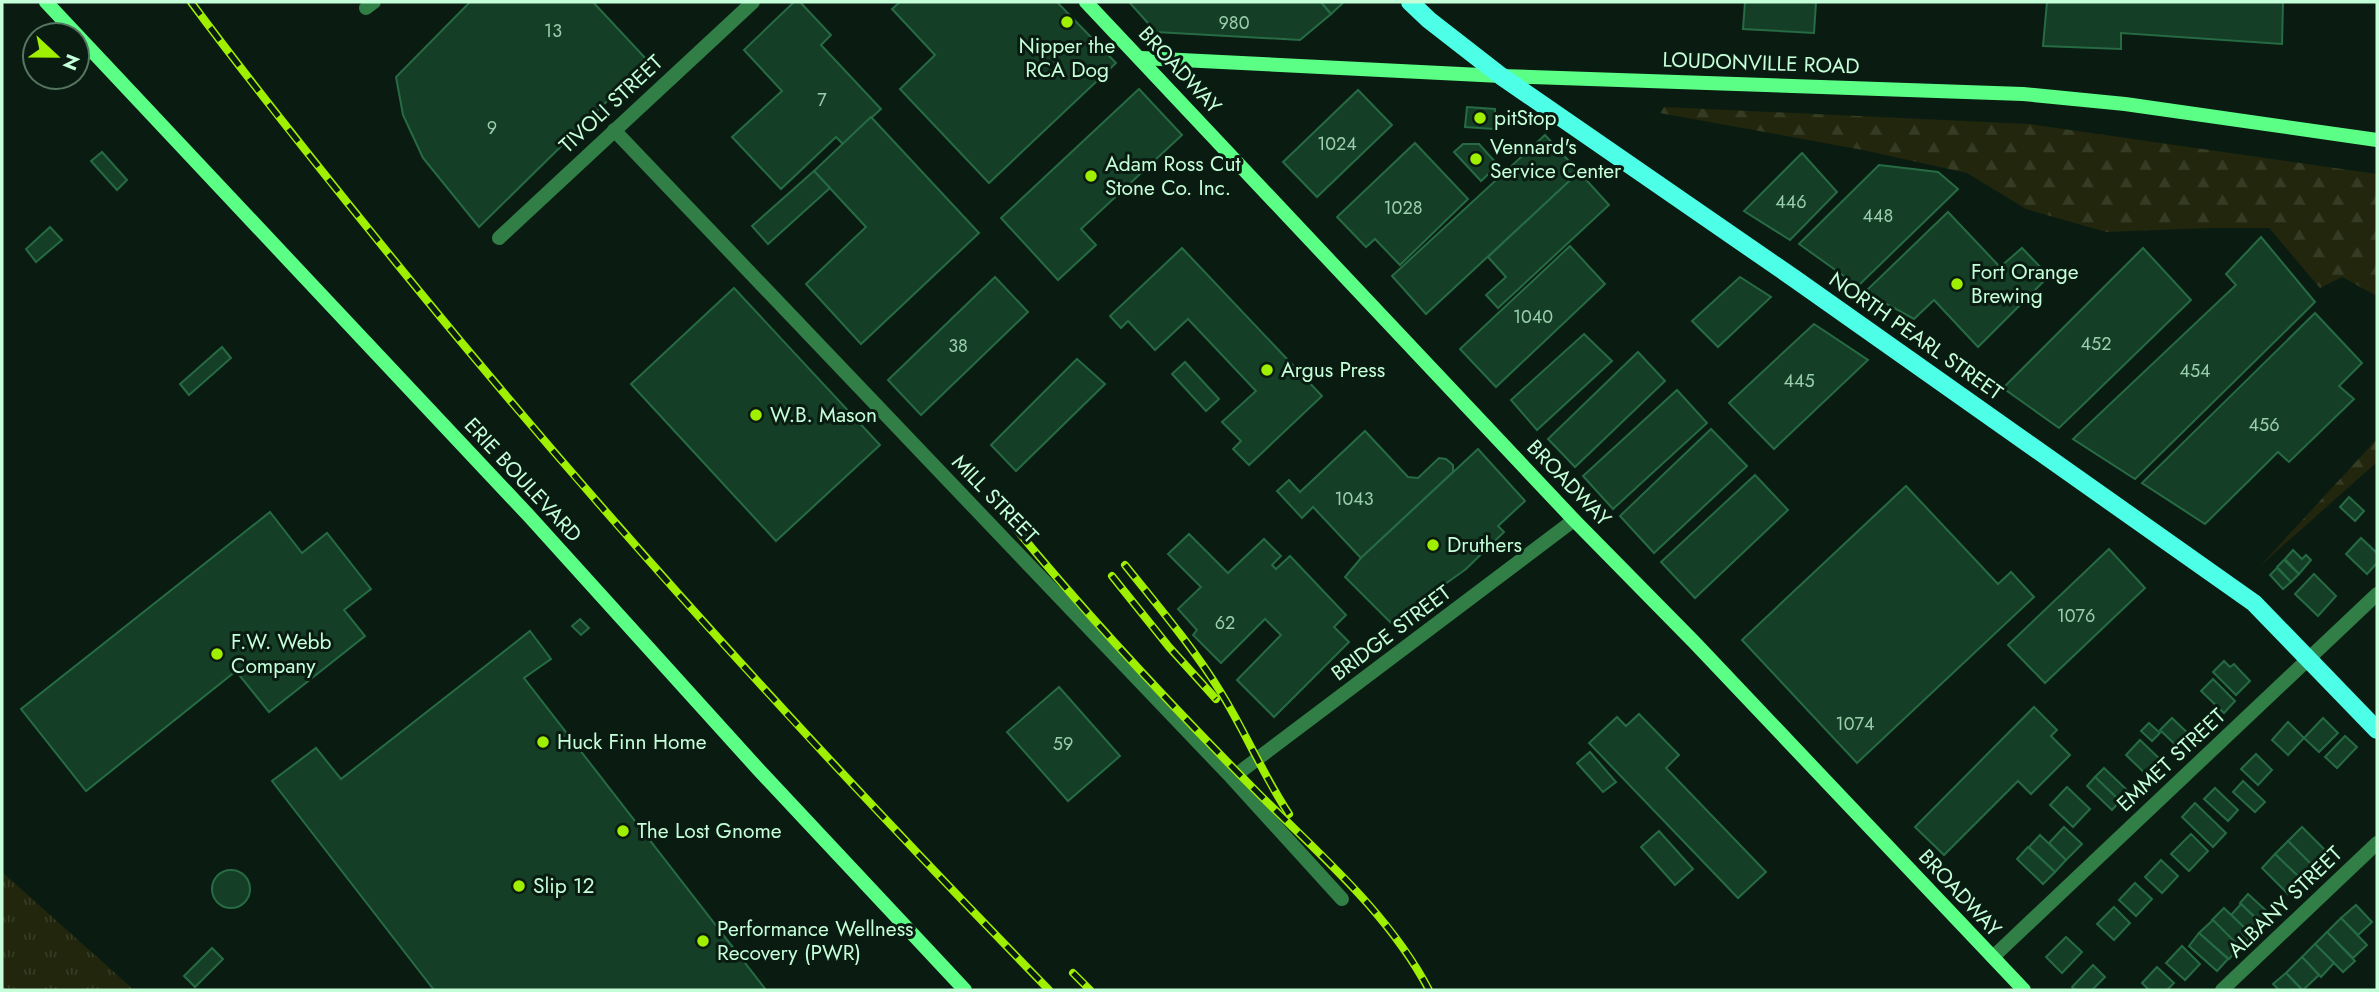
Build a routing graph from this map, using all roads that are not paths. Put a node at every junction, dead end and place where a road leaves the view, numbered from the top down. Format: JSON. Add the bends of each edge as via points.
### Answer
{"nodes":[{"id":1,"x":46,"y":2,"type":"edge"},
{"id":2,"x":753,"y":2,"type":"edge"},
{"id":3,"x":1086,"y":2,"type":"edge"},
{"id":4,"x":1410,"y":2,"type":"edge"},
{"id":5,"x":1141,"y":58,"type":"junction"},
{"id":6,"x":1501,"y":76,"type":"junction"},
{"id":7,"x":614,"y":130,"type":"junction"},
{"id":8,"x":2377,"y":140,"type":"edge"},
{"id":9,"x":499,"y":238,"type":"dead end"},
{"id":10,"x":1574,"y":520,"type":"junction"},
{"id":11,"x":2377,"y":594,"type":"edge"},
{"id":12,"x":2309,"y":658,"type":"junction"},
{"id":13,"x":2377,"y":730,"type":"edge"},
{"id":14,"x":1232,"y":778,"type":"junction"},
{"id":15,"x":2377,"y":843,"type":"edge"},
{"id":16,"x":1342,"y":899,"type":"dead end"},
{"id":17,"x":1993,"y":957,"type":"junction"},
{"id":18,"x":965,"y":990,"type":"edge"},
{"id":19,"x":2024,"y":990,"type":"edge"},
{"id":20,"x":2222,"y":990,"type":"edge"}],
"edges":[{"from":1,"to":18,"type":"street","name":"ERIE BOULEVARD","via":[[530,517]]},
{"from":2,"to":7,"type":"street","name":"TIVOLI STREET"},
{"from":3,"to":5,"type":"street","name":"BROADWAY"},
{"from":4,"to":6,"type":"main road","name":"NORTH PEARL STREET"},
{"from":5,"to":6,"type":"street","name":"LOUDONVILLE ROAD"},
{"from":5,"to":10,"type":"street","name":"BROADWAY"},
{"from":6,"to":8,"type":"street","name":"LOUDONVILLE ROAD","via":[[2024,94]]},
{"from":6,"to":12,"type":"main road","name":"NORTH PEARL STREET","via":[[2254,603]]},
{"from":7,"to":9,"type":"street","name":"TIVOLI STREET"},
{"from":7,"to":14,"type":"street","name":"MILL STREET"},
{"from":10,"to":14,"type":"street","name":"BRIDGE STREET"},
{"from":10,"to":17,"type":"street","name":"BROADWAY"},
{"from":11,"to":12,"type":"street","name":"EMMET STREET"},
{"from":12,"to":13,"type":"main road","name":"NORTH PEARL STREET"},
{"from":12,"to":17,"type":"street","name":"EMMET STREET"},
{"from":14,"to":16,"type":"street","name":"MILL STREET"},
{"from":15,"to":20,"type":"street","name":"ALBANY STREET"},
{"from":17,"to":19,"type":"street","name":"BROADWAY"}]}
